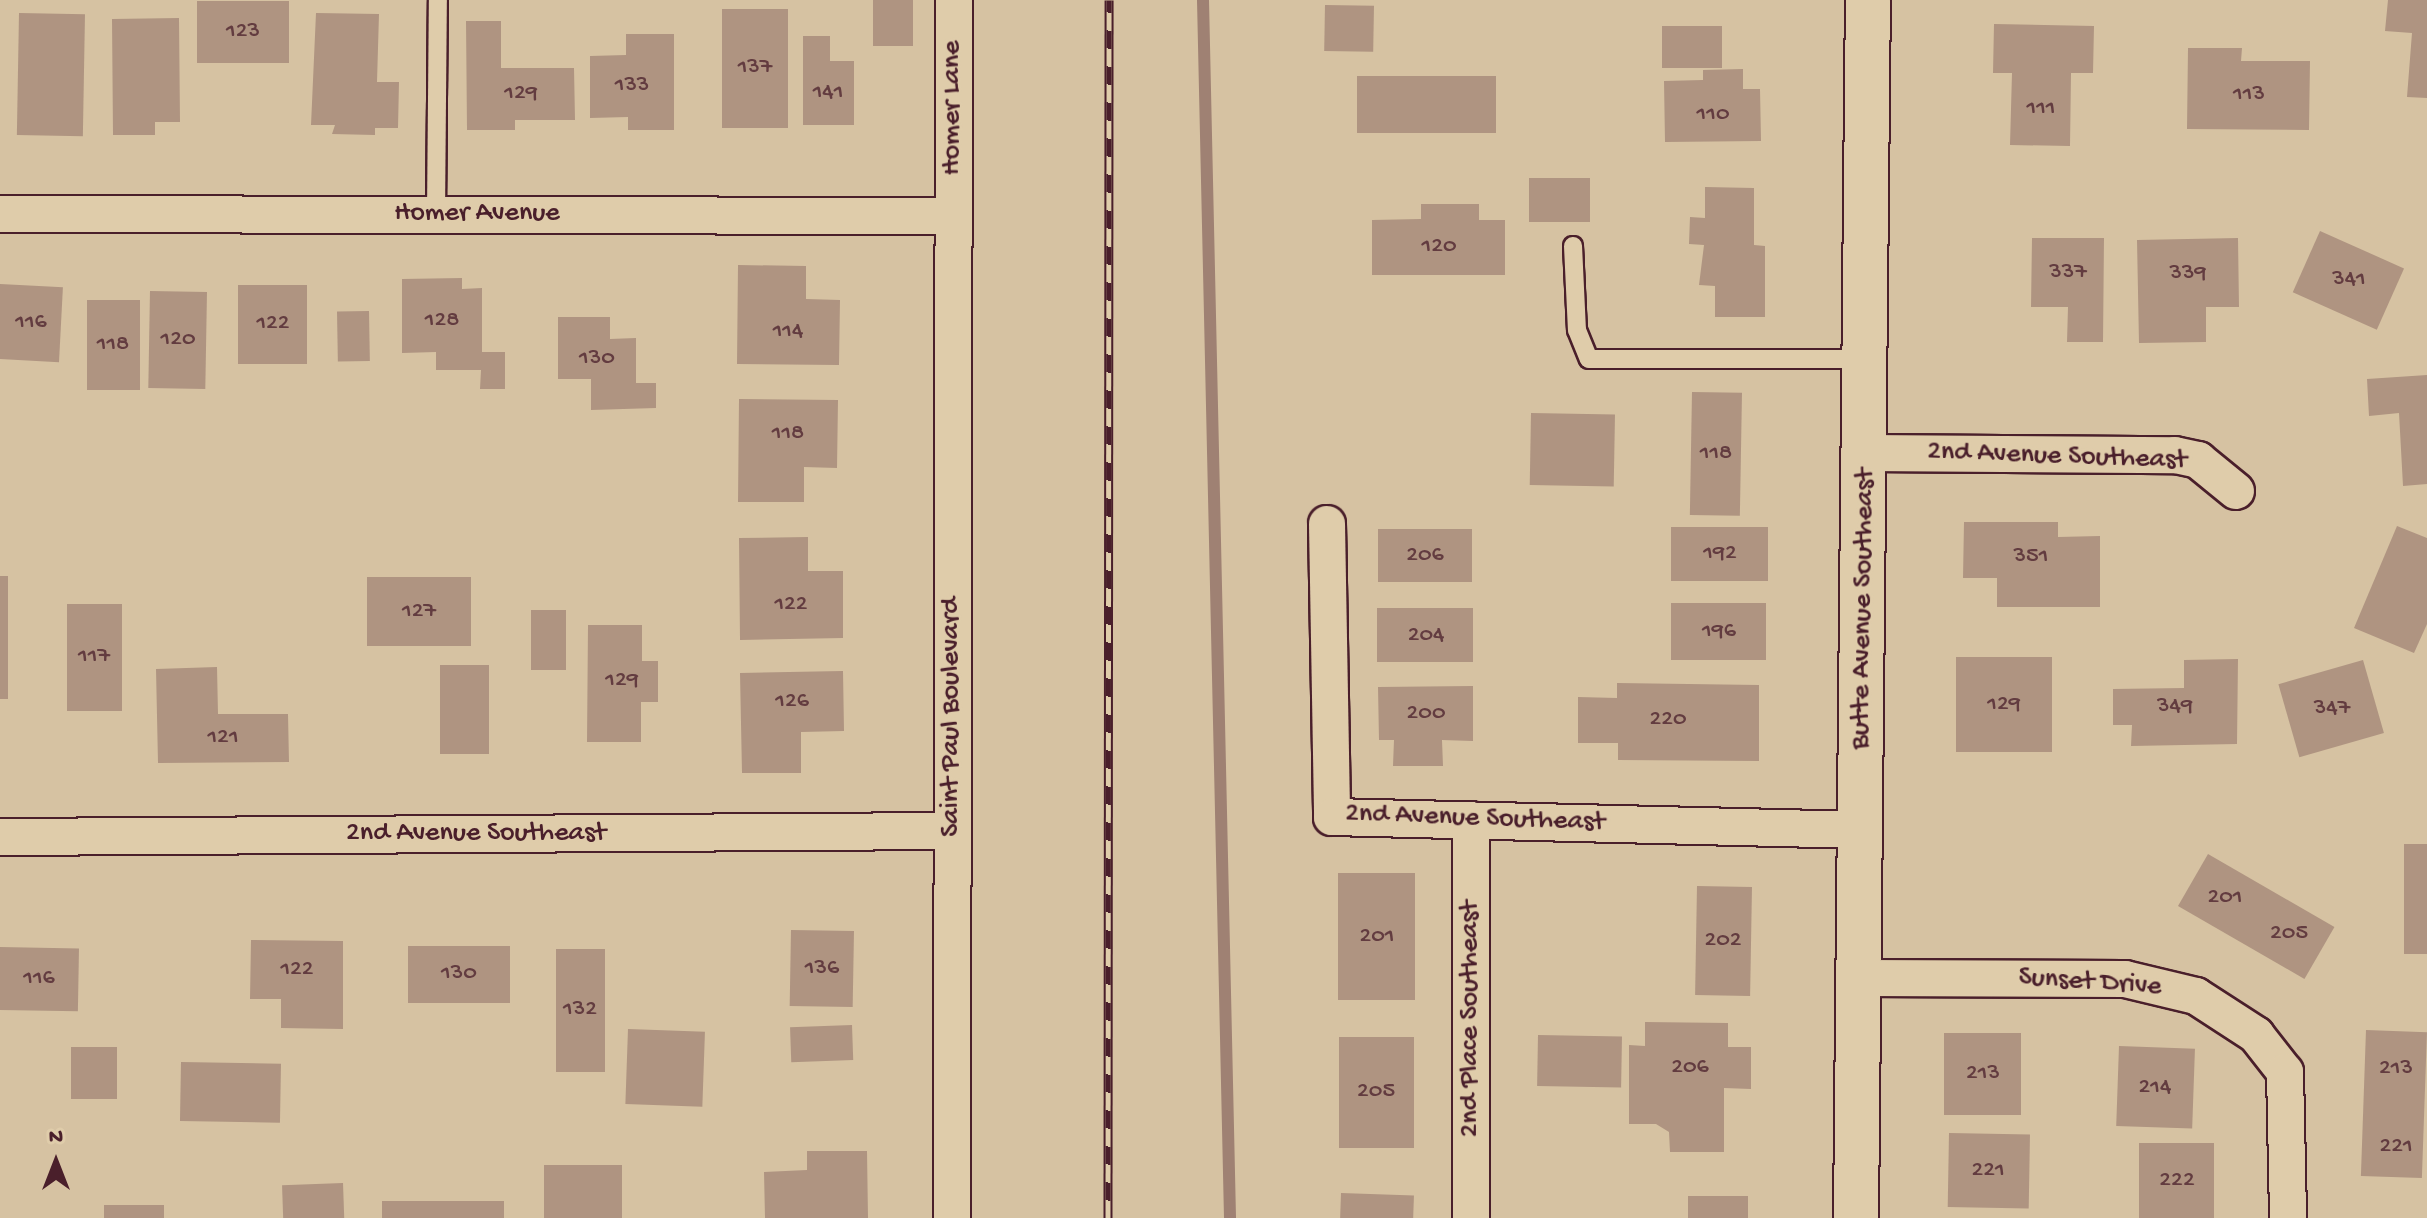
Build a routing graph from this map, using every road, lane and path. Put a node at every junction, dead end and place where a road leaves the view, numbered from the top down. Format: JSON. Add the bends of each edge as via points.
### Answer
{"nodes":[{"id":1,"x":438,"y":0,"type":"edge"},
{"id":2,"x":954,"y":0,"type":"edge"},
{"id":3,"x":1868,"y":0,"type":"edge"},
{"id":4,"x":0,"y":214,"type":"edge"},
{"id":5,"x":436,"y":214,"type":"junction"},
{"id":6,"x":953,"y":216,"type":"junction"},
{"id":7,"x":1573,"y":246,"type":"dead end"},
{"id":8,"x":1867,"y":359,"type":"junction"},
{"id":9,"x":1867,"y":453,"type":"junction"},
{"id":10,"x":2236,"y":491,"type":"dead end"},
{"id":11,"x":1327,"y":524,"type":"dead end"},
{"id":12,"x":1471,"y":820,"type":"junction"},
{"id":13,"x":1860,"y":830,"type":"junction"},
{"id":14,"x":952,"y":831,"type":"junction"},
{"id":15,"x":0,"y":837,"type":"edge"},
{"id":16,"x":1862,"y":978,"type":"junction"},
{"id":17,"x":952,"y":1218,"type":"edge"},
{"id":18,"x":1471,"y":1218,"type":"edge"},
{"id":19,"x":1856,"y":1218,"type":"edge"},
{"id":20,"x":2288,"y":1218,"type":"edge"}],
"edges":[{"from":1,"to":5,"type":"lane"},
{"from":2,"to":6,"type":"street","name":"Homer Lane"},
{"from":3,"to":8,"type":"street","name":"Butte Avenue Southeast"},
{"from":4,"to":5,"type":"street","name":"Homer Avenue"},
{"from":5,"to":6,"type":"street","name":"Homer Avenue"},
{"from":6,"to":14,"type":"street","name":"Saint Paul Boulevard"},
{"from":7,"to":8,"type":"lane","via":[[1577,330],[1589,359]]},
{"from":8,"to":9,"type":"street","name":"Butte Avenue Southeast"},
{"from":9,"to":10,"type":"street","name":"2nd Avenue Southeast","via":[[2175,455],[2198,460]]},
{"from":9,"to":13,"type":"street","name":"Butte Avenue Southeast"},
{"from":11,"to":12,"type":"street","name":"2nd Avenue Southeast","via":[[1332,817]]},
{"from":12,"to":13,"type":"street","name":"2nd Avenue Southeast"},
{"from":12,"to":18,"type":"street","name":"2nd Place Southeast"},
{"from":13,"to":16,"type":"street","name":"Butte Avenue Southeast"},
{"from":14,"to":15,"type":"street","name":"2nd Avenue Southeast"},
{"from":14,"to":17,"type":"street","name":"Saint Paul Boulevard"},
{"from":16,"to":19,"type":"street","name":"Butte Avenue Southeast"},
{"from":16,"to":20,"type":"street","name":"Sunset Drive","via":[[2125,979],[2196,996],[2256,1035],[2285,1072]]}]}
